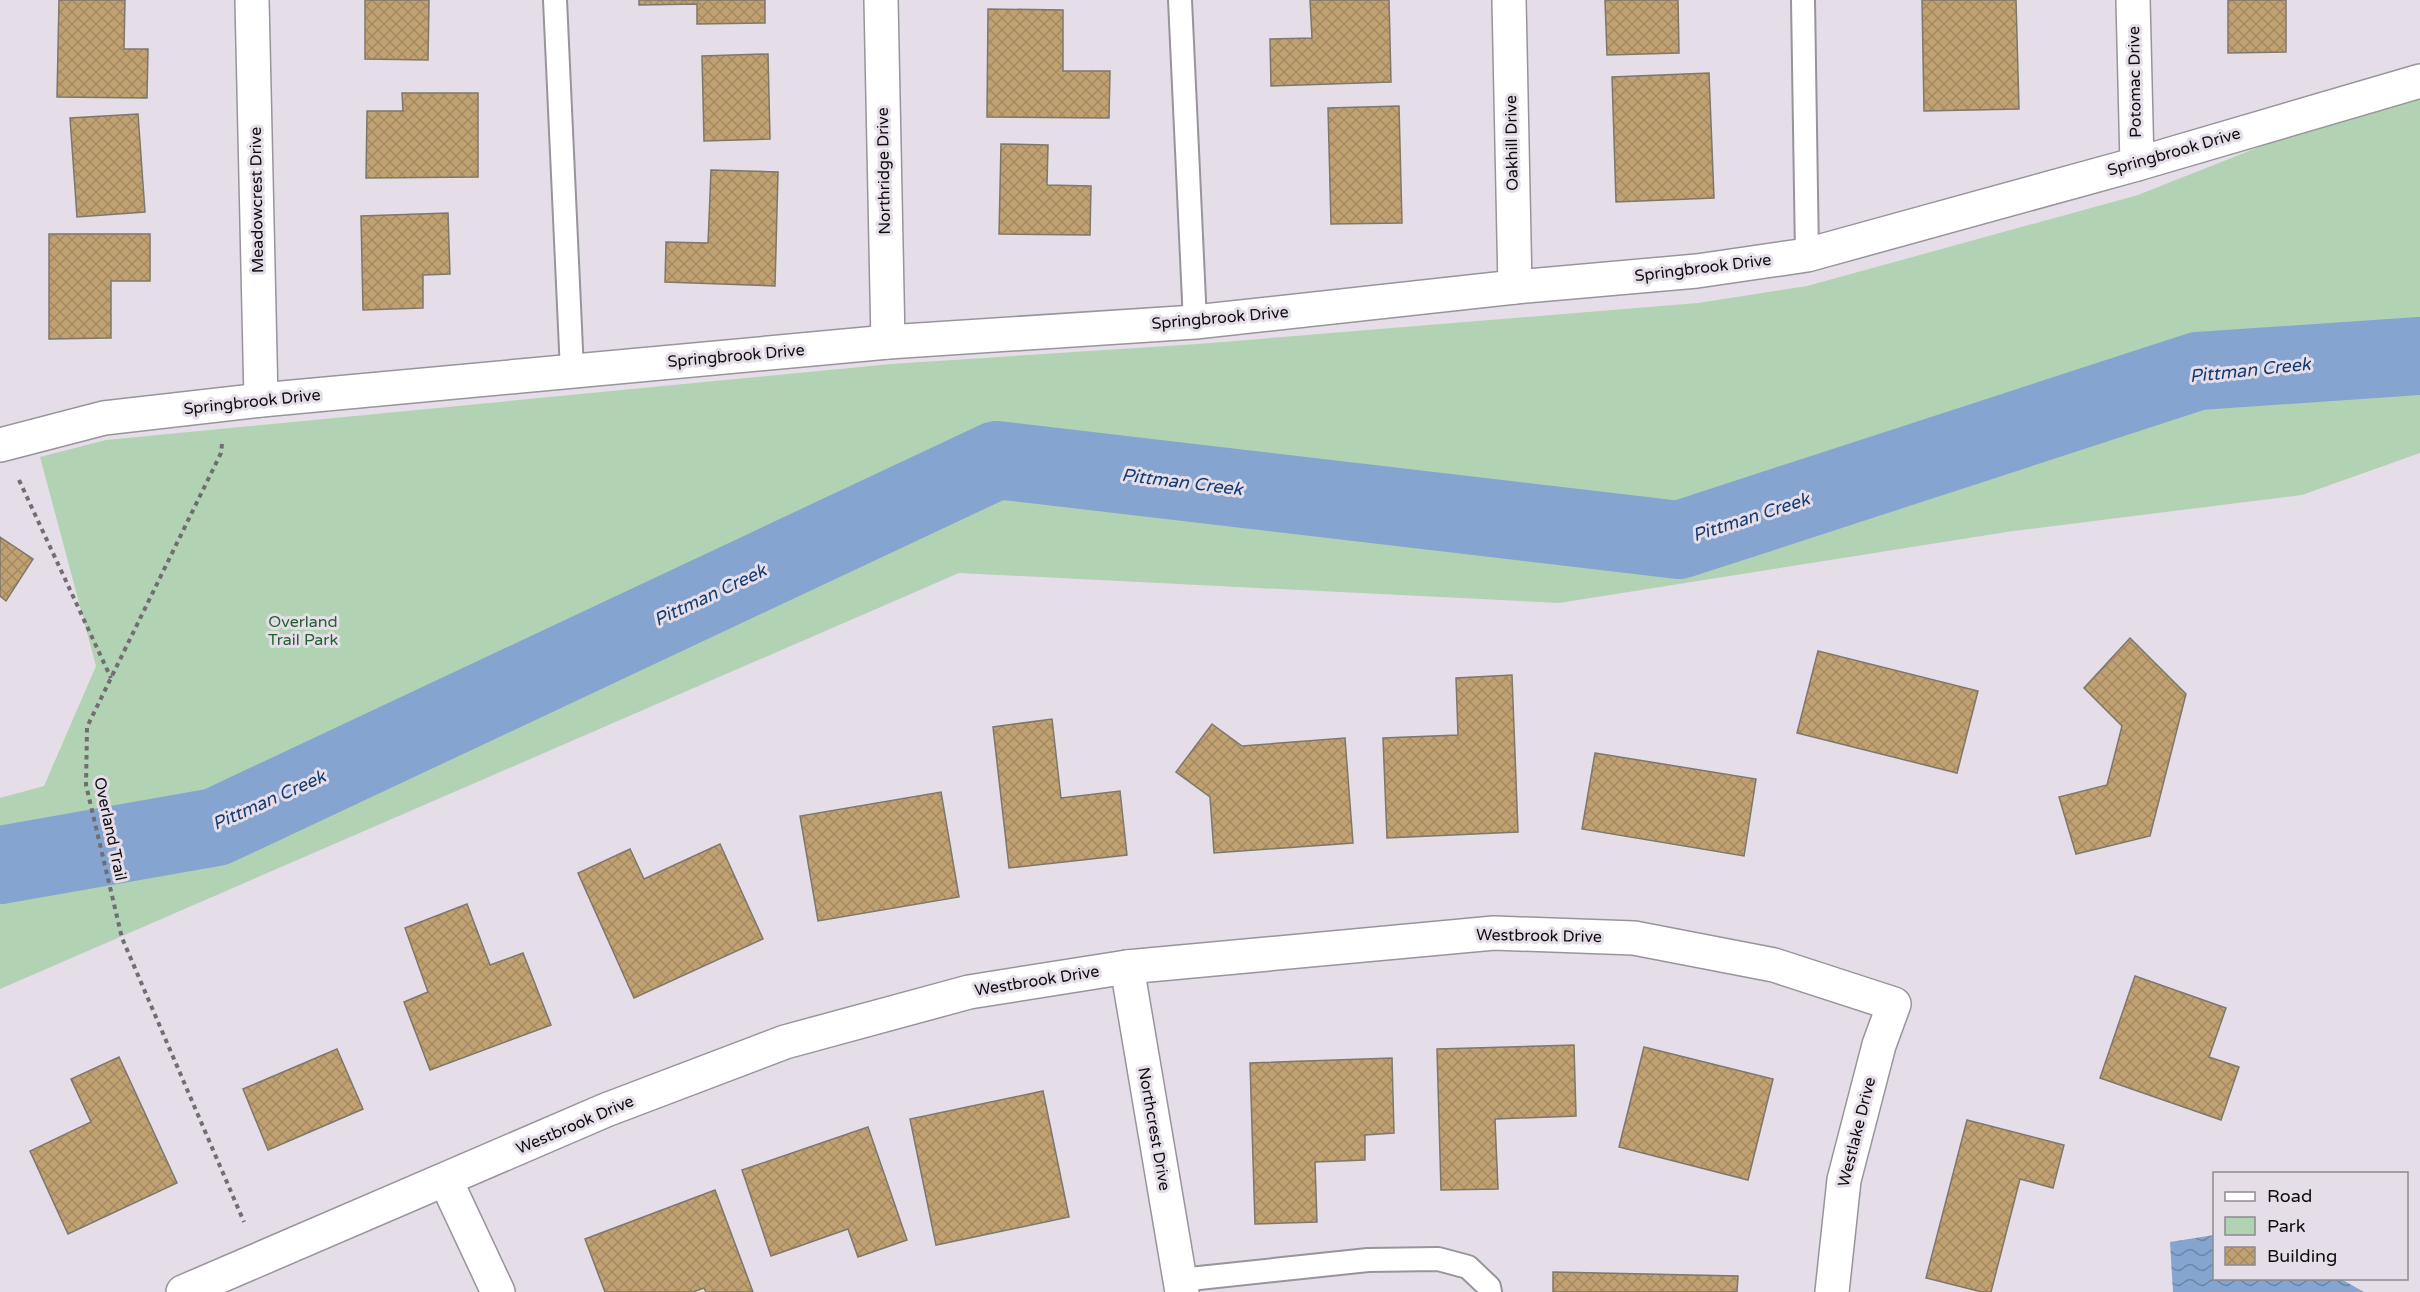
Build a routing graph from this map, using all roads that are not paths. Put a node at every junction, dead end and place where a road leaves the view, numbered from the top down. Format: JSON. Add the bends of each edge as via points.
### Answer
{"nodes":[{"id":1,"x":252,"y":0,"type":"edge"},
{"id":2,"x":555,"y":0,"type":"edge"},
{"id":3,"x":880,"y":0,"type":"edge"},
{"id":4,"x":1180,"y":0,"type":"edge"},
{"id":5,"x":1509,"y":0,"type":"edge"},
{"id":6,"x":1803,"y":0,"type":"edge"},
{"id":7,"x":2133,"y":0,"type":"edge"},
{"id":8,"x":2420,"y":81,"type":"edge"},
{"id":9,"x":2137,"y":164,"type":"junction"},
{"id":10,"x":1807,"y":255,"type":"junction"},
{"id":11,"x":1515,"y":287,"type":"junction"},
{"id":12,"x":1196,"y":322,"type":"junction"},
{"id":13,"x":888,"y":342,"type":"junction"},
{"id":14,"x":572,"y":371,"type":"junction"},
{"id":15,"x":261,"y":400,"type":"junction"},
{"id":16,"x":1,"y":444,"type":"edge"},
{"id":17,"x":1127,"y":967,"type":"junction"},
{"id":18,"x":1879,"y":1045,"type":"joint"},
{"id":19,"x":446,"y":1181,"type":"junction"},
{"id":20,"x":1181,"y":1286,"type":"edge"},
{"id":21,"x":183,"y":1292,"type":"edge"},
{"id":22,"x":498,"y":1292,"type":"edge"},
{"id":23,"x":1490,"y":1292,"type":"edge"},
{"id":24,"x":1832,"y":1292,"type":"edge"}],
"edges":[{"from":1,"to":15,"type":"street","name":"Meadowcrest Drive"},
{"from":2,"to":14,"type":"lane"},
{"from":3,"to":13,"type":"street","name":"Northridge Drive"},
{"from":4,"to":12,"type":"lane"},
{"from":5,"to":11,"type":"street","name":"Oakhill Drive"},
{"from":6,"to":10,"type":"lane"},
{"from":7,"to":9,"type":"street","name":"Potomac Drive"},
{"from":8,"to":9,"type":"street","name":"Springbrook Drive"},
{"from":9,"to":10,"type":"street","name":"Springbrook Drive"},
{"from":10,"to":11,"type":"street","name":"Springbrook Drive","via":[[1697,271]]},
{"from":11,"to":12,"type":"street","name":"Springbrook Drive"},
{"from":12,"to":13,"type":"street","name":"Springbrook Drive"},
{"from":13,"to":14,"type":"street","name":"Springbrook Drive"},
{"from":14,"to":15,"type":"street","name":"Springbrook Drive"},
{"from":15,"to":16,"type":"street","name":"Springbrook Drive","via":[[104,418]]},
{"from":17,"to":18,"type":"street","name":"Westbrook Drive","via":[[1494,933],[1634,938],[1774,965],[1894,1004]]},
{"from":17,"to":19,"type":"street","name":"Westbrook Drive","via":[[969,992],[785,1042],[606,1110]]},
{"from":17,"to":20,"type":"street","name":"Northcrest Drive"},
{"from":18,"to":24,"type":"street","name":"Westlake Drive","via":[[1844,1180]]},
{"from":19,"to":21,"type":"street","name":"Westbrook Drive"},
{"from":19,"to":22,"type":"street"},
{"from":20,"to":23,"type":"lane","via":[[1368,1260],[1438,1259],[1468,1266]]}]}
